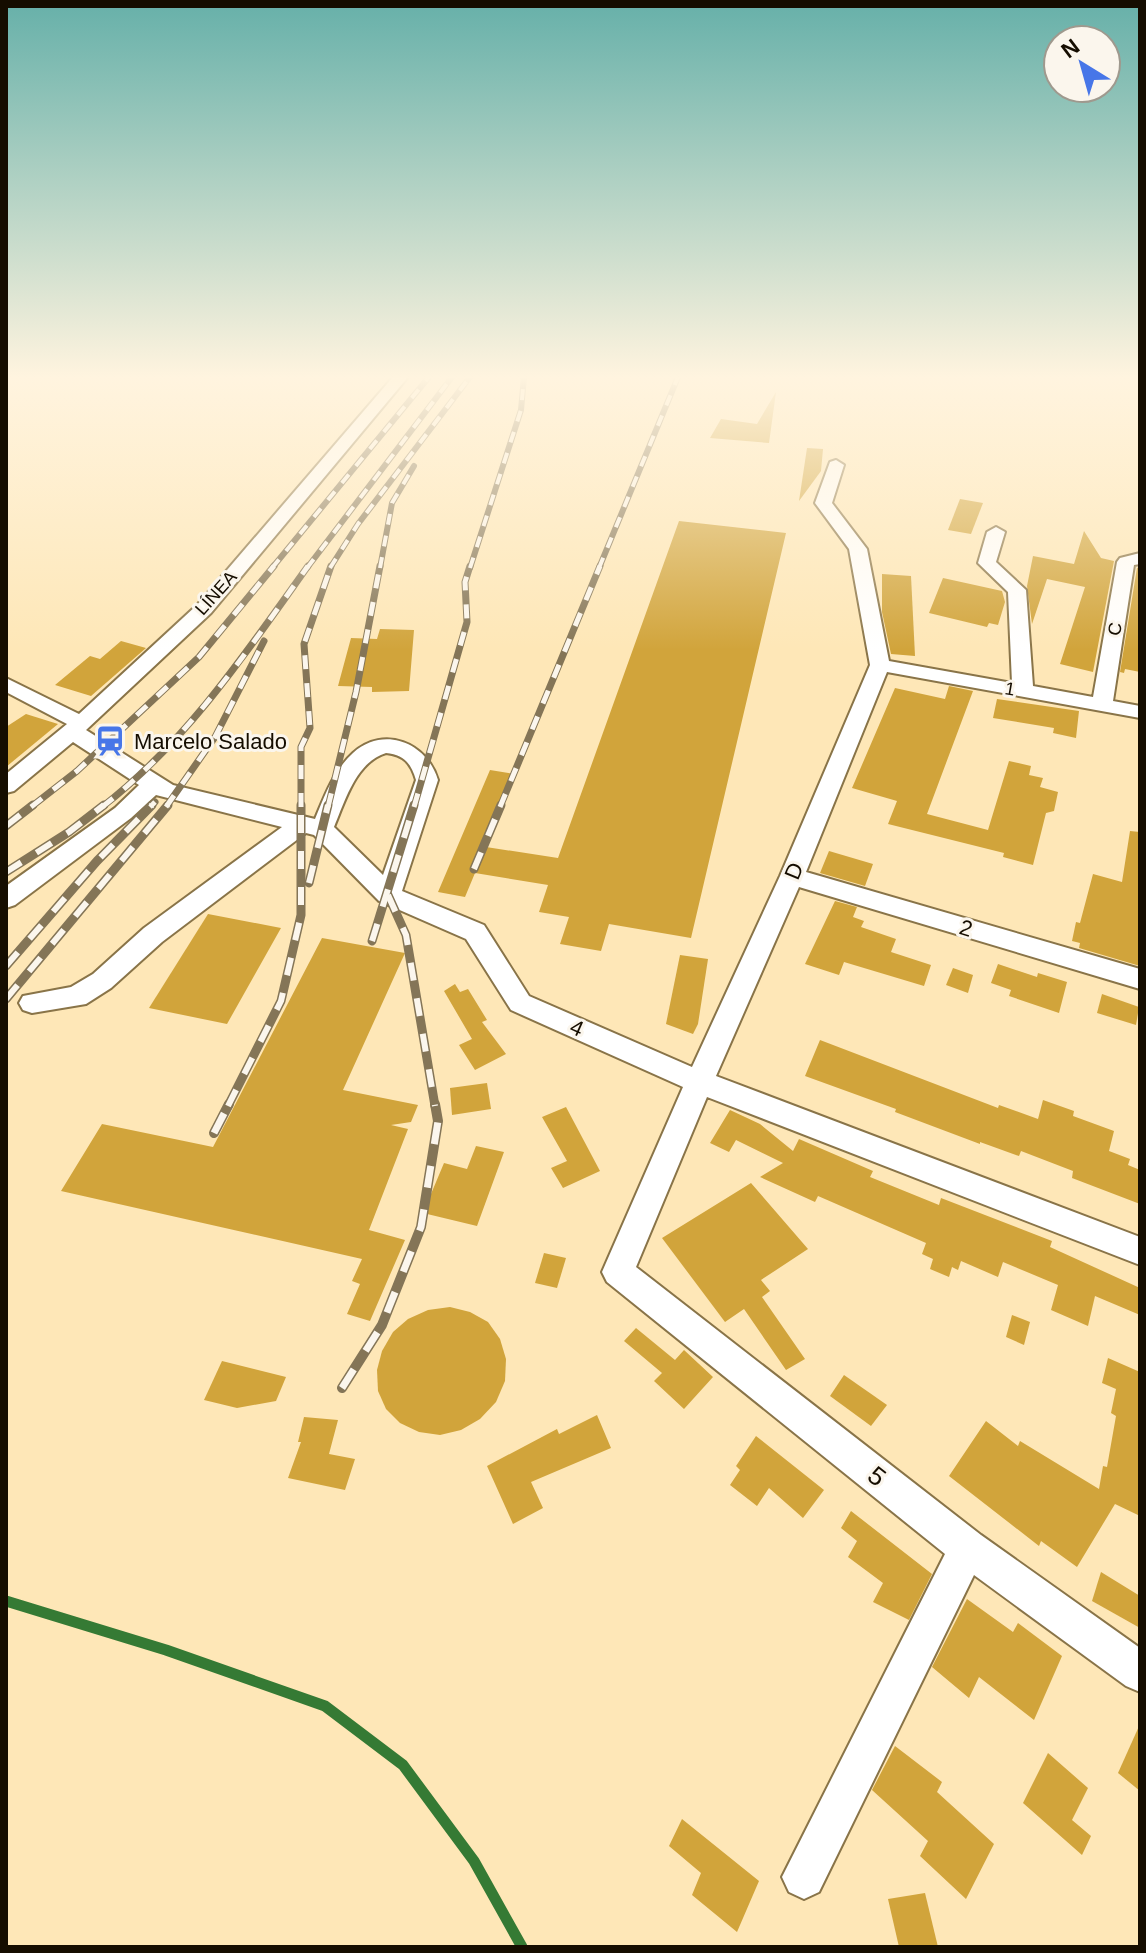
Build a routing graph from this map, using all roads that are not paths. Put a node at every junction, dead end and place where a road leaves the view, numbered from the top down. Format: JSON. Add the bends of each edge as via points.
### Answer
{"nodes":[{"id":1,"x":324,"y":468,"type":"edge"},
{"id":2,"x":835,"y":468,"type":"edge"},
{"id":3,"x":996,"y":532,"type":"dead end"},
{"id":4,"x":1136,"y":558,"type":"edge"},
{"id":5,"x":880,"y":665,"type":"junction"},
{"id":6,"x":6,"y":684,"type":"edge"},
{"id":7,"x":1023,"y":691,"type":"junction"},
{"id":8,"x":1102,"y":704,"type":"junction"},
{"id":9,"x":1140,"y":712,"type":"edge"},
{"id":10,"x":77,"y":727,"type":"junction"},
{"id":11,"x":154,"y":784,"type":"junction"},
{"id":12,"x":6,"y":786,"type":"edge"},
{"id":13,"x":312,"y":827,"type":"junction"},
{"id":14,"x":792,"y":876,"type":"junction"},
{"id":15,"x":388,"y":895,"type":"junction"},
{"id":16,"x":6,"y":899,"type":"edge"},
{"id":17,"x":1140,"y":979,"type":"edge"},
{"id":18,"x":32,"y":1003,"type":"dead end"},
{"id":19,"x":699,"y":1082,"type":"junction"},
{"id":20,"x":1140,"y":1251,"type":"edge"},
{"id":21,"x":618,"y":1272,"type":"joint"},
{"id":22,"x":968,"y":1548,"type":"junction"},
{"id":23,"x":1140,"y":1672,"type":"edge"},
{"id":24,"x":804,"y":1877,"type":"dead end"}],
"edges":[{"from":1,"to":10,"type":"street","name":"LÍNEA","via":[[204,609]]},
{"from":2,"to":5,"type":"street","via":[[823,503],[858,549]]},
{"from":3,"to":7,"type":"street","via":[[987,563],[1017,590]]},
{"from":4,"to":8,"type":"street","name":"C","via":[[1126,562]]},
{"from":5,"to":7,"type":"street","name":"1"},
{"from":5,"to":14,"type":"street","name":"D"},
{"from":6,"to":10,"type":"street"},
{"from":7,"to":8,"type":"street","name":"1"},
{"from":8,"to":9,"type":"street","name":"1"},
{"from":10,"to":11,"type":"street"},
{"from":10,"to":12,"type":"street","name":"LÍNEA"},
{"from":11,"to":13,"type":"street","via":[[175,794]]},
{"from":11,"to":16,"type":"street"},
{"from":13,"to":15,"type":"street","name":"4"},
{"from":13,"to":15,"type":"street","via":[[358,761],[388,746],[413,753],[427,780]]},
{"from":13,"to":18,"type":"street","via":[[153,935],[77,997]]},
{"from":14,"to":17,"type":"street","name":"2"},
{"from":14,"to":19,"type":"street","name":"D"},
{"from":15,"to":19,"type":"street","name":"4","via":[[475,932],[520,1003]]},
{"from":19,"to":20,"type":"street","name":"4"},
{"from":19,"to":21,"type":"street","name":"D"},
{"from":21,"to":22,"type":"street","name":"5"},
{"from":22,"to":23,"type":"street","name":"5"},
{"from":22,"to":24,"type":"street"}]}
